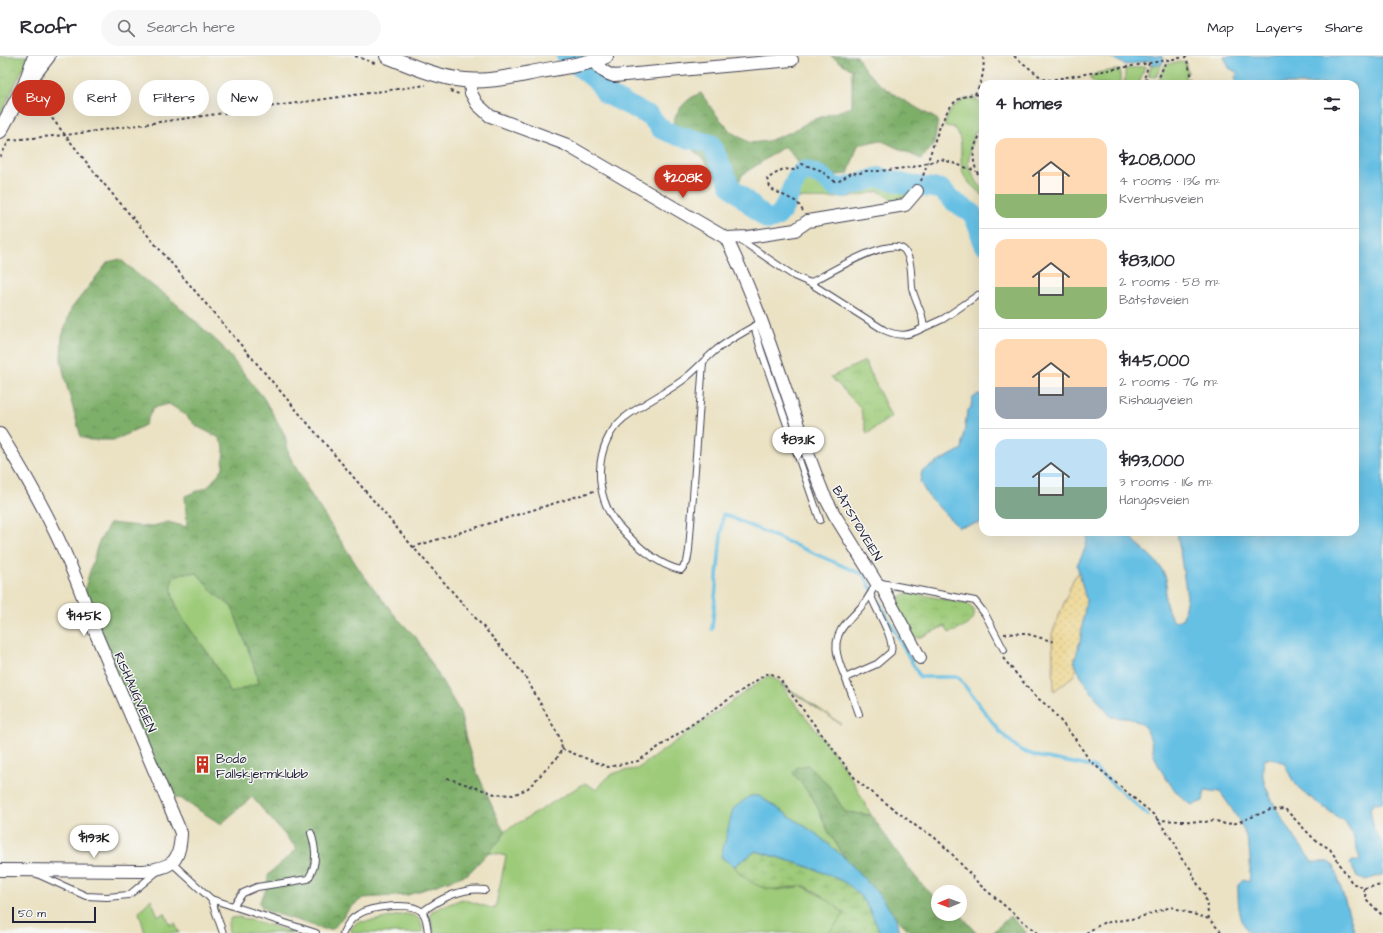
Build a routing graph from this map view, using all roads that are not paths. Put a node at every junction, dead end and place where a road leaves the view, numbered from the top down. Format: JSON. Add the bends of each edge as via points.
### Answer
{"nodes":[{"id":1,"x":35,"y":56,"type":"edge"},
{"id":2,"x":48,"y":56,"type":"edge"},
{"id":3,"x":387,"y":56,"type":"edge"},
{"id":4,"x":600,"y":58,"type":"edge"},
{"id":5,"x":792,"y":60,"type":"dead end"},
{"id":6,"x":31,"y":80,"type":"edge"},
{"id":7,"x":36,"y":80,"type":"edge"},
{"id":8,"x":470,"y":80,"type":"junction"},
{"id":9,"x":17,"y":116,"type":"edge"},
{"id":10,"x":7,"y":135,"type":"edge"},
{"id":11,"x":919,"y":187,"type":"road end"},
{"id":12,"x":731,"y":238,"type":"junction"},
{"id":13,"x":810,"y":283,"type":"junction"},
{"id":14,"x":978,"y":295,"type":"dead end"},
{"id":15,"x":758,"y":323,"type":"junction"},
{"id":16,"x":923,"y":328,"type":"junction"},
{"id":17,"x":703,"y":362,"type":"junction"},
{"id":18,"x":0,"y":434,"type":"edge"},
{"id":19,"x":820,"y":520,"type":"dead end"},
{"id":20,"x":876,"y":582,"type":"junction"},
{"id":21,"x":871,"y":596,"type":"junction"},
{"id":22,"x":1004,"y":650,"type":"road end"},
{"id":23,"x":920,"y":658,"type":"dead end"},
{"id":24,"x":845,"y":678,"type":"junction"},
{"id":25,"x":859,"y":714,"type":"dead end"},
{"id":26,"x":311,"y":833,"type":"dead end"},
{"id":27,"x":172,"y":863,"type":"junction"},
{"id":28,"x":161,"y":869,"type":"junction"},
{"id":29,"x":0,"y":870,"type":"edge"},
{"id":30,"x":28,"y":870,"type":"junction"},
{"id":31,"x":485,"y":890,"type":"dead end"},
{"id":32,"x":211,"y":899,"type":"junction"},
{"id":33,"x":233,"y":906,"type":"junction"},
{"id":34,"x":422,"y":912,"type":"junction"},
{"id":35,"x":223,"y":933,"type":"edge"},
{"id":36,"x":316,"y":933,"type":"edge"},
{"id":37,"x":343,"y":933,"type":"edge"},
{"id":38,"x":428,"y":933,"type":"edge"}],
"edges":[{"from":1,"to":6,"type":"street"},
{"from":2,"to":7,"type":"street"},
{"from":3,"to":8,"type":"street","via":[[429,72]]},
{"from":4,"to":5,"type":"street","via":[[599,68],[614,76]]},
{"from":4,"to":8,"type":"street","via":[[503,77]]},
{"from":8,"to":12,"type":"street","via":[[471,93],[477,104],[490,116],[565,144]]},
{"from":9,"to":10,"type":"street"},
{"from":11,"to":12,"type":"street","via":[[905,205],[808,221],[795,230]]},
{"from":12,"to":13,"type":"lane"},
{"from":12,"to":15,"type":"street","name":"BÅTSTØVEIEN","via":[[749,287]]},
{"from":13,"to":16,"type":"lane","via":[[895,335],[906,336]]},
{"from":13,"to":16,"type":"lane","via":[[872,251],[890,246],[900,247],[905,251],[909,261],[913,292],[924,321]]},
{"from":14,"to":16,"type":"lane","via":[[943,319]]},
{"from":15,"to":17,"type":"lane","via":[[717,349]]},
{"from":15,"to":19,"type":"lane","via":[[761,350]]},
{"from":15,"to":20,"type":"street","name":"BÅTSTØVEIEN","via":[[823,493]]},
{"from":17,"to":17,"type":"lane","via":[[683,380],[623,419],[610,434],[602,458],[600,489],[606,507],[615,521],[630,538],[664,564],[681,570],[687,562],[689,550]]},
{"from":18,"to":27,"type":"street","name":"RISHAUGVEIEN","via":[[28,478],[79,586],[93,627],[181,833],[180,850]]},
{"from":20,"to":21,"type":"lane"},
{"from":20,"to":22,"type":"lane","via":[[975,601]]},
{"from":20,"to":23,"type":"street","name":"BÅTSTØVEIEN","via":[[883,589]]},
{"from":21,"to":24,"type":"lane","via":[[844,625],[838,637],[836,651]]},
{"from":21,"to":24,"type":"lane","via":[[890,637],[891,652],[877,664]]},
{"from":24,"to":25,"type":"lane"},
{"from":26,"to":33,"type":"lane","via":[[315,846],[314,870],[308,879],[256,886],[243,894]]},
{"from":27,"to":28,"type":"street"},
{"from":27,"to":32,"type":"lane"},
{"from":28,"to":30,"type":"street"},
{"from":28,"to":30,"type":"lane","via":[[130,895],[107,897],[86,896]]},
{"from":29,"to":30,"type":"street"},
{"from":31,"to":34,"type":"lane","via":[[461,891]]},
{"from":32,"to":33,"type":"lane"},
{"from":32,"to":35,"type":"lane"},
{"from":33,"to":36,"type":"lane"},
{"from":34,"to":37,"type":"lane","via":[[411,906],[396,906],[359,914],[348,922]]},
{"from":34,"to":38,"type":"lane"}]}
